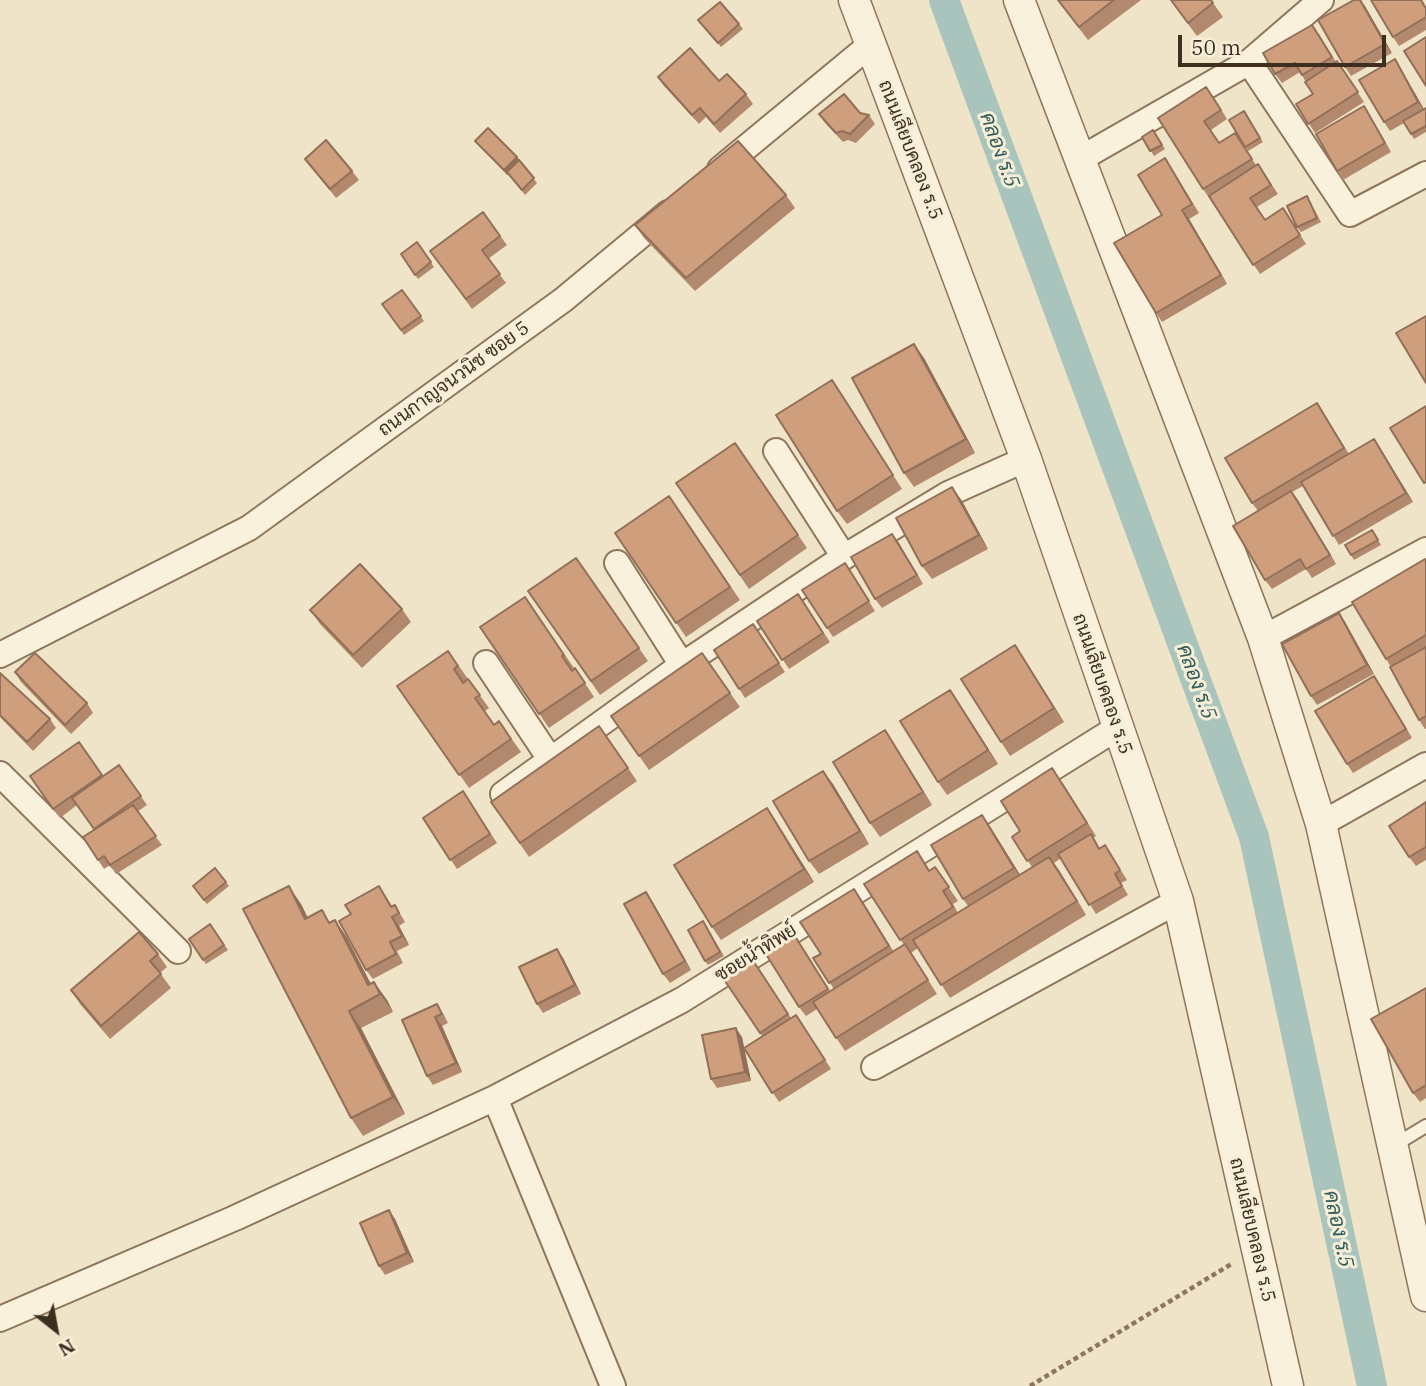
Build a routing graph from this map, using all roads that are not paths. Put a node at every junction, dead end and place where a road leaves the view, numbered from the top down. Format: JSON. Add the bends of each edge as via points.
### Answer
{"nodes":[{"id":1,"x":854,"y":0,"type":"edge"},
{"id":2,"x":1020,"y":0,"type":"edge"},
{"id":3,"x":1321,"y":0,"type":"edge"},
{"id":4,"x":870,"y":45,"type":"junction"},
{"id":5,"x":1249,"y":62,"type":"junction"},
{"id":6,"x":1080,"y":159,"type":"junction"},
{"id":7,"x":1426,"y":174,"type":"edge"},
{"id":8,"x":776,"y":451,"type":"dead end"},
{"id":9,"x":1026,"y":459,"type":"junction"},
{"id":10,"x":1426,"y":550,"type":"edge"},
{"id":11,"x":844,"y":557,"type":"junction"},
{"id":12,"x":617,"y":563,"type":"dead end"},
{"id":13,"x":1263,"y":638,"type":"junction"},
{"id":14,"x":0,"y":655,"type":"edge"},
{"id":15,"x":486,"y":663,"type":"dead end"},
{"id":16,"x":682,"y":665,"type":"junction"},
{"id":17,"x":1117,"y":728,"type":"junction"},
{"id":18,"x":550,"y":759,"type":"junction"},
{"id":19,"x":1426,"y":765,"type":"edge"},
{"id":20,"x":0,"y":775,"type":"edge"},
{"id":21,"x":503,"y":794,"type":"edge"},
{"id":22,"x":1321,"y":824,"type":"junction"},
{"id":23,"x":1178,"y":901,"type":"junction"},
{"id":24,"x":178,"y":951,"type":"dead end"},
{"id":25,"x":874,"y":1067,"type":"dead end"},
{"id":26,"x":495,"y":1098,"type":"junction"},
{"id":27,"x":1426,"y":1126,"type":"edge"},
{"id":28,"x":1392,"y":1147,"type":"junction"},
{"id":29,"x":1426,"y":1296,"type":"edge"},
{"id":30,"x":0,"y":1319,"type":"edge"},
{"id":31,"x":613,"y":1386,"type":"edge"},
{"id":32,"x":1288,"y":1386,"type":"edge"}],
"edges":[{"from":1,"to":4,"type":"street","name":"ถนนเลียบคลอง ร.5"},
{"from":2,"to":6,"type":"street"},
{"from":3,"to":5,"type":"street"},
{"from":4,"to":9,"type":"street","name":"ถนนเลียบคลอง ร.5"},
{"from":4,"to":14,"type":"street","name":"ถนนกาญจนวนิช ซอย 5","via":[[563,300],[249,528]]},
{"from":5,"to":6,"type":"street"},
{"from":5,"to":7,"type":"street","via":[[1350,214]]},
{"from":6,"to":13,"type":"street"},
{"from":8,"to":11,"type":"street"},
{"from":9,"to":11,"type":"street","via":[[948,494]]},
{"from":9,"to":17,"type":"street","name":"ถนนเลียบคลอง ร.5"},
{"from":10,"to":13,"type":"street"},
{"from":11,"to":16,"type":"street"},
{"from":12,"to":16,"type":"street"},
{"from":13,"to":22,"type":"street"},
{"from":15,"to":18,"type":"street"},
{"from":16,"to":18,"type":"street"},
{"from":17,"to":23,"type":"street","name":"ถนนเลียบคลอง ร.5"},
{"from":17,"to":26,"type":"street","name":"ซอยน้ำทิพย์","via":[[682,1000]]},
{"from":18,"to":21,"type":"street"},
{"from":19,"to":22,"type":"street"},
{"from":20,"to":24,"type":"street"},
{"from":22,"to":28,"type":"street"},
{"from":23,"to":25,"type":"street"},
{"from":23,"to":32,"type":"street","name":"ถนนเลียบคลอง ร.5"},
{"from":26,"to":30,"type":"street","name":"ซอยน้ำทิพย์","via":[[235,1218]]},
{"from":26,"to":31,"type":"street"},
{"from":27,"to":28,"type":"lane"},
{"from":28,"to":29,"type":"street"}]}
